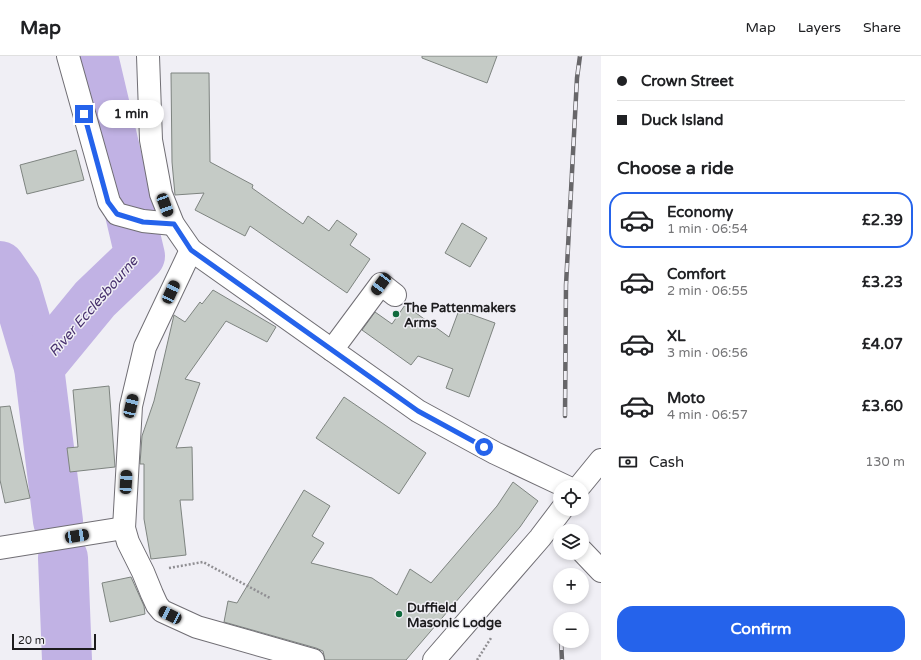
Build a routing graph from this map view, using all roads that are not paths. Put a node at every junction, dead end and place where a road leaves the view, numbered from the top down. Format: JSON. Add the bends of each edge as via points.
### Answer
{"nodes":[{"id":1,"x":68,"y":56,"type":"edge"},
{"id":2,"x":148,"y":56,"type":"edge"},
{"id":3,"x":174,"y":224,"type":"junction"},
{"id":4,"x":191,"y":250,"type":"junction"},
{"id":5,"x":395,"y":295,"type":"dead end"},
{"id":6,"x":332,"y":350,"type":"junction"},
{"id":7,"x":601,"y":460,"type":"edge"},
{"id":8,"x":553,"y":480,"type":"edge"},
{"id":9,"x":585,"y":480,"type":"edge"},
{"id":10,"x":560,"y":520,"type":"edge"},
{"id":11,"x":124,"y":528,"type":"junction"},
{"id":12,"x":0,"y":548,"type":"edge"},
{"id":13,"x":589,"y":558,"type":"edge"},
{"id":14,"x":601,"y":570,"type":"edge"},
{"id":15,"x":313,"y":660,"type":"edge"},
{"id":16,"x":434,"y":660,"type":"edge"}],
"edges":[{"from":1,"to":3,"type":"street","via":[[108,202],[117,214],[143,222]]},
{"from":2,"to":3,"type":"street","via":[[151,140],[161,194]]},
{"from":3,"to":4,"type":"street"},
{"from":4,"to":6,"type":"street"},
{"from":4,"to":11,"type":"street","via":[[145,347],[131,406]]},
{"from":5,"to":6,"type":"street","via":[[381,284]]},
{"from":6,"to":8,"type":"street","via":[[418,411],[495,453]]},
{"from":7,"to":9,"type":"street"},
{"from":10,"to":16,"type":"street","via":[[540,538]]},
{"from":11,"to":12,"type":"street"},
{"from":11,"to":15,"type":"street","via":[[156,605],[166,613],[197,627]]},
{"from":13,"to":14,"type":"street"}]}
